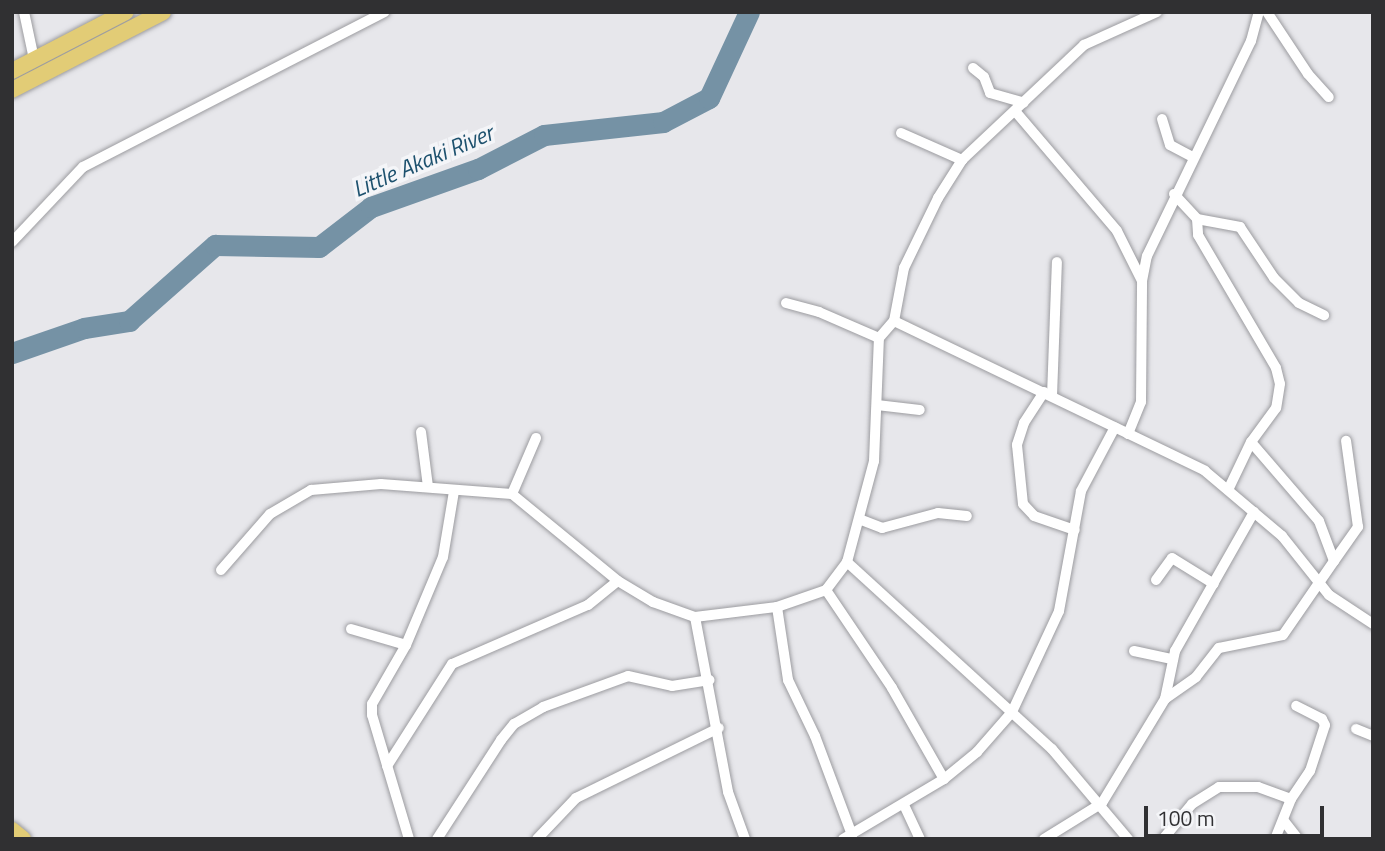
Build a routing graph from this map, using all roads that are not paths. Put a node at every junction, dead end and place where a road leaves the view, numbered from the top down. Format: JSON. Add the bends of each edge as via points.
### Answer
{"nodes":[{"id":1,"x":24,"y":12,"type":"edge"},
{"id":2,"x":126,"y":12,"type":"edge"},
{"id":3,"x":163,"y":12,"type":"edge"},
{"id":4,"x":384,"y":12,"type":"edge"},
{"id":5,"x":1157,"y":12,"type":"edge"},
{"id":6,"x":1259,"y":12,"type":"edge"},
{"id":7,"x":1268,"y":12,"type":"edge"},
{"id":8,"x":34,"y":59,"type":"junction"},
{"id":9,"x":973,"y":68,"type":"dead end"},
{"id":10,"x":12,"y":71,"type":"edge"},
{"id":11,"x":12,"y":90,"type":"edge"},
{"id":12,"x":1329,"y":97,"type":"dead end"},
{"id":13,"x":1020,"y":107,"type":"junction"},
{"id":14,"x":1162,"y":119,"type":"dead end"},
{"id":15,"x":901,"y":133,"type":"dead end"},
{"id":16,"x":1194,"y":158,"type":"junction"},
{"id":17,"x":962,"y":160,"type":"junction"},
{"id":18,"x":1174,"y":194,"type":"junction"},
{"id":19,"x":1197,"y":219,"type":"junction"},
{"id":20,"x":12,"y":242,"type":"edge"},
{"id":21,"x":1058,"y":262,"type":"dead end"},
{"id":22,"x":1142,"y":281,"type":"junction"},
{"id":23,"x":786,"y":303,"type":"dead end"},
{"id":24,"x":1324,"y":315,"type":"dead end"},
{"id":25,"x":894,"y":321,"type":"junction"},
{"id":26,"x":879,"y":338,"type":"junction"},
{"id":27,"x":1048,"y":394,"type":"junction"},
{"id":28,"x":877,"y":405,"type":"junction"},
{"id":29,"x":920,"y":410,"type":"dead end"},
{"id":30,"x":1115,"y":427,"type":"junction"},
{"id":31,"x":421,"y":432,"type":"dead end"},
{"id":32,"x":1128,"y":433,"type":"junction"},
{"id":33,"x":536,"y":438,"type":"dead end"},
{"id":34,"x":1346,"y":441,"type":"dead end"},
{"id":35,"x":1251,"y":442,"type":"junction"},
{"id":36,"x":428,"y":487,"type":"junction"},
{"id":37,"x":1228,"y":490,"type":"junction"},
{"id":38,"x":454,"y":491,"type":"junction"},
{"id":39,"x":512,"y":494,"type":"junction"},
{"id":40,"x":1254,"y":512,"type":"junction"},
{"id":41,"x":967,"y":516,"type":"dead end"},
{"id":42,"x":859,"y":519,"type":"junction"},
{"id":43,"x":1074,"y":530,"type":"junction"},
{"id":44,"x":1334,"y":561,"type":"junction"},
{"id":45,"x":847,"y":562,"type":"junction"},
{"id":46,"x":221,"y":570,"type":"dead end"},
{"id":47,"x":1156,"y":580,"type":"dead end"},
{"id":48,"x":618,"y":581,"type":"junction"},
{"id":49,"x":1213,"y":584,"type":"junction"},
{"id":50,"x":1320,"y":584,"type":"junction"},
{"id":51,"x":826,"y":590,"type":"junction"},
{"id":52,"x":777,"y":607,"type":"junction"},
{"id":53,"x":695,"y":617,"type":"junction"},
{"id":54,"x":1373,"y":624,"type":"edge"},
{"id":55,"x":351,"y":629,"type":"dead end"},
{"id":56,"x":406,"y":645,"type":"junction"},
{"id":57,"x":1134,"y":651,"type":"dead end"},
{"id":58,"x":1173,"y":659,"type":"junction"},
{"id":59,"x":710,"y":680,"type":"junction"},
{"id":60,"x":1165,"y":699,"type":"junction"},
{"id":61,"x":1296,"y":706,"type":"dead end"},
{"id":62,"x":1012,"y":712,"type":"junction"},
{"id":63,"x":719,"y":728,"type":"junction"},
{"id":64,"x":1356,"y":729,"type":"dead end"},
{"id":65,"x":1373,"y":736,"type":"edge"},
{"id":66,"x":387,"y":766,"type":"junction"},
{"id":67,"x":944,"y":779,"type":"junction"},
{"id":68,"x":1291,"y":799,"type":"junction"},
{"id":69,"x":1102,"y":803,"type":"junction"},
{"id":70,"x":904,"y":805,"type":"junction"},
{"id":71,"x":1284,"y":821,"type":"junction"},
{"id":72,"x":12,"y":830,"type":"edge"},
{"id":73,"x":848,"y":837,"type":"edge"},
{"id":74,"x":23,"y":839,"type":"edge"},
{"id":75,"x":409,"y":839,"type":"edge"},
{"id":76,"x":437,"y":839,"type":"edge"},
{"id":77,"x":537,"y":839,"type":"edge"},
{"id":78,"x":745,"y":839,"type":"edge"},
{"id":79,"x":920,"y":839,"type":"edge"},
{"id":80,"x":1044,"y":839,"type":"edge"},
{"id":81,"x":1128,"y":839,"type":"edge"},
{"id":82,"x":1163,"y":839,"type":"edge"},
{"id":83,"x":1275,"y":839,"type":"edge"},
{"id":84,"x":1298,"y":839,"type":"edge"}],
"edges":[{"from":1,"to":8,"type":"street"},
{"from":2,"to":8,"type":"main road"},
{"from":3,"to":11,"type":"main road"},
{"from":4,"to":20,"type":"street","via":[[83,167]]},
{"from":5,"to":13,"type":"street","via":[[1084,45]]},
{"from":6,"to":16,"type":"street","via":[[1251,41]]},
{"from":7,"to":12,"type":"street","via":[[1308,74]]},
{"from":8,"to":10,"type":"main road"},
{"from":9,"to":13,"type":"street","via":[[984,77],[990,93]]},
{"from":13,"to":17,"type":"street"},
{"from":13,"to":22,"type":"street","via":[[1117,231]]},
{"from":14,"to":16,"type":"street","via":[[1170,145]]},
{"from":15,"to":17,"type":"street"},
{"from":16,"to":18,"type":"street"},
{"from":17,"to":25,"type":"street","via":[[914,242]]},
{"from":18,"to":19,"type":"street"},
{"from":18,"to":22,"type":"street","via":[[1152,243]]},
{"from":19,"to":24,"type":"street","via":[[1240,227],[1274,278],[1298,303]]},
{"from":19,"to":35,"type":"street","via":[[1198,234],[1276,368],[1281,397]]},
{"from":21,"to":27,"type":"street"},
{"from":22,"to":32,"type":"street","via":[[1141,402]]},
{"from":23,"to":26,"type":"street"},
{"from":25,"to":26,"type":"street"},
{"from":25,"to":27,"type":"street"},
{"from":26,"to":28,"type":"street"},
{"from":27,"to":30,"type":"street"},
{"from":27,"to":43,"type":"street","via":[[1024,423],[1017,446],[1023,505],[1034,516]]},
{"from":28,"to":29,"type":"street"},
{"from":28,"to":42,"type":"street","via":[[874,461]]},
{"from":30,"to":32,"type":"street"},
{"from":30,"to":43,"type":"street","via":[[1081,491]]},
{"from":31,"to":36,"type":"street"},
{"from":32,"to":37,"type":"street","via":[[1205,471]]},
{"from":33,"to":39,"type":"street"},
{"from":34,"to":44,"type":"street","via":[[1358,527]]},
{"from":35,"to":37,"type":"street"},
{"from":35,"to":44,"type":"street","via":[[1319,521]]},
{"from":36,"to":38,"type":"street"},
{"from":36,"to":46,"type":"street","via":[[381,484],[311,490],[270,514]]},
{"from":37,"to":40,"type":"street"},
{"from":38,"to":39,"type":"street"},
{"from":38,"to":56,"type":"street","via":[[443,557]]},
{"from":39,"to":48,"type":"street"},
{"from":40,"to":49,"type":"street"},
{"from":40,"to":50,"type":"street","via":[[1282,536]]},
{"from":41,"to":42,"type":"street","via":[[938,513],[882,528]]},
{"from":42,"to":45,"type":"street"},
{"from":43,"to":62,"type":"street","via":[[1059,611]]},
{"from":44,"to":50,"type":"street"},
{"from":45,"to":51,"type":"street"},
{"from":45,"to":62,"type":"street","via":[[950,661]]},
{"from":47,"to":49,"type":"street","via":[[1172,558]]},
{"from":48,"to":53,"type":"street","via":[[653,602]]},
{"from":48,"to":66,"type":"street","via":[[588,605],[452,664]]},
{"from":49,"to":58,"type":"street"},
{"from":50,"to":54,"type":"street"},
{"from":50,"to":60,"type":"street","via":[[1283,635],[1219,648],[1196,677]]},
{"from":51,"to":52,"type":"street"},
{"from":51,"to":67,"type":"street","via":[[892,688]]},
{"from":52,"to":53,"type":"street"},
{"from":52,"to":73,"type":"street","via":[[788,680],[815,736]]},
{"from":53,"to":59,"type":"street"},
{"from":55,"to":56,"type":"street"},
{"from":56,"to":66,"type":"street","via":[[372,704]]},
{"from":57,"to":58,"type":"street"},
{"from":58,"to":60,"type":"street"},
{"from":59,"to":63,"type":"street"},
{"from":59,"to":76,"type":"street","via":[[672,686],[628,676],[514,724]]},
{"from":60,"to":69,"type":"street"},
{"from":61,"to":68,"type":"street","via":[[1325,725],[1310,771]]},
{"from":62,"to":67,"type":"street","via":[[977,752]]},
{"from":62,"to":69,"type":"street"},
{"from":63,"to":77,"type":"street","via":[[576,798]]},
{"from":63,"to":78,"type":"street","via":[[728,792]]},
{"from":64,"to":65,"type":"street"},
{"from":66,"to":75,"type":"street"},
{"from":67,"to":70,"type":"street"},
{"from":68,"to":71,"type":"street"},
{"from":68,"to":82,"type":"street","via":[[1258,787],[1219,787],[1192,804]]},
{"from":69,"to":80,"type":"street"},
{"from":69,"to":81,"type":"street"},
{"from":70,"to":73,"type":"street"},
{"from":70,"to":79,"type":"street"},
{"from":71,"to":83,"type":"street"},
{"from":71,"to":84,"type":"street"},
{"from":72,"to":74,"type":"main road"}]}
